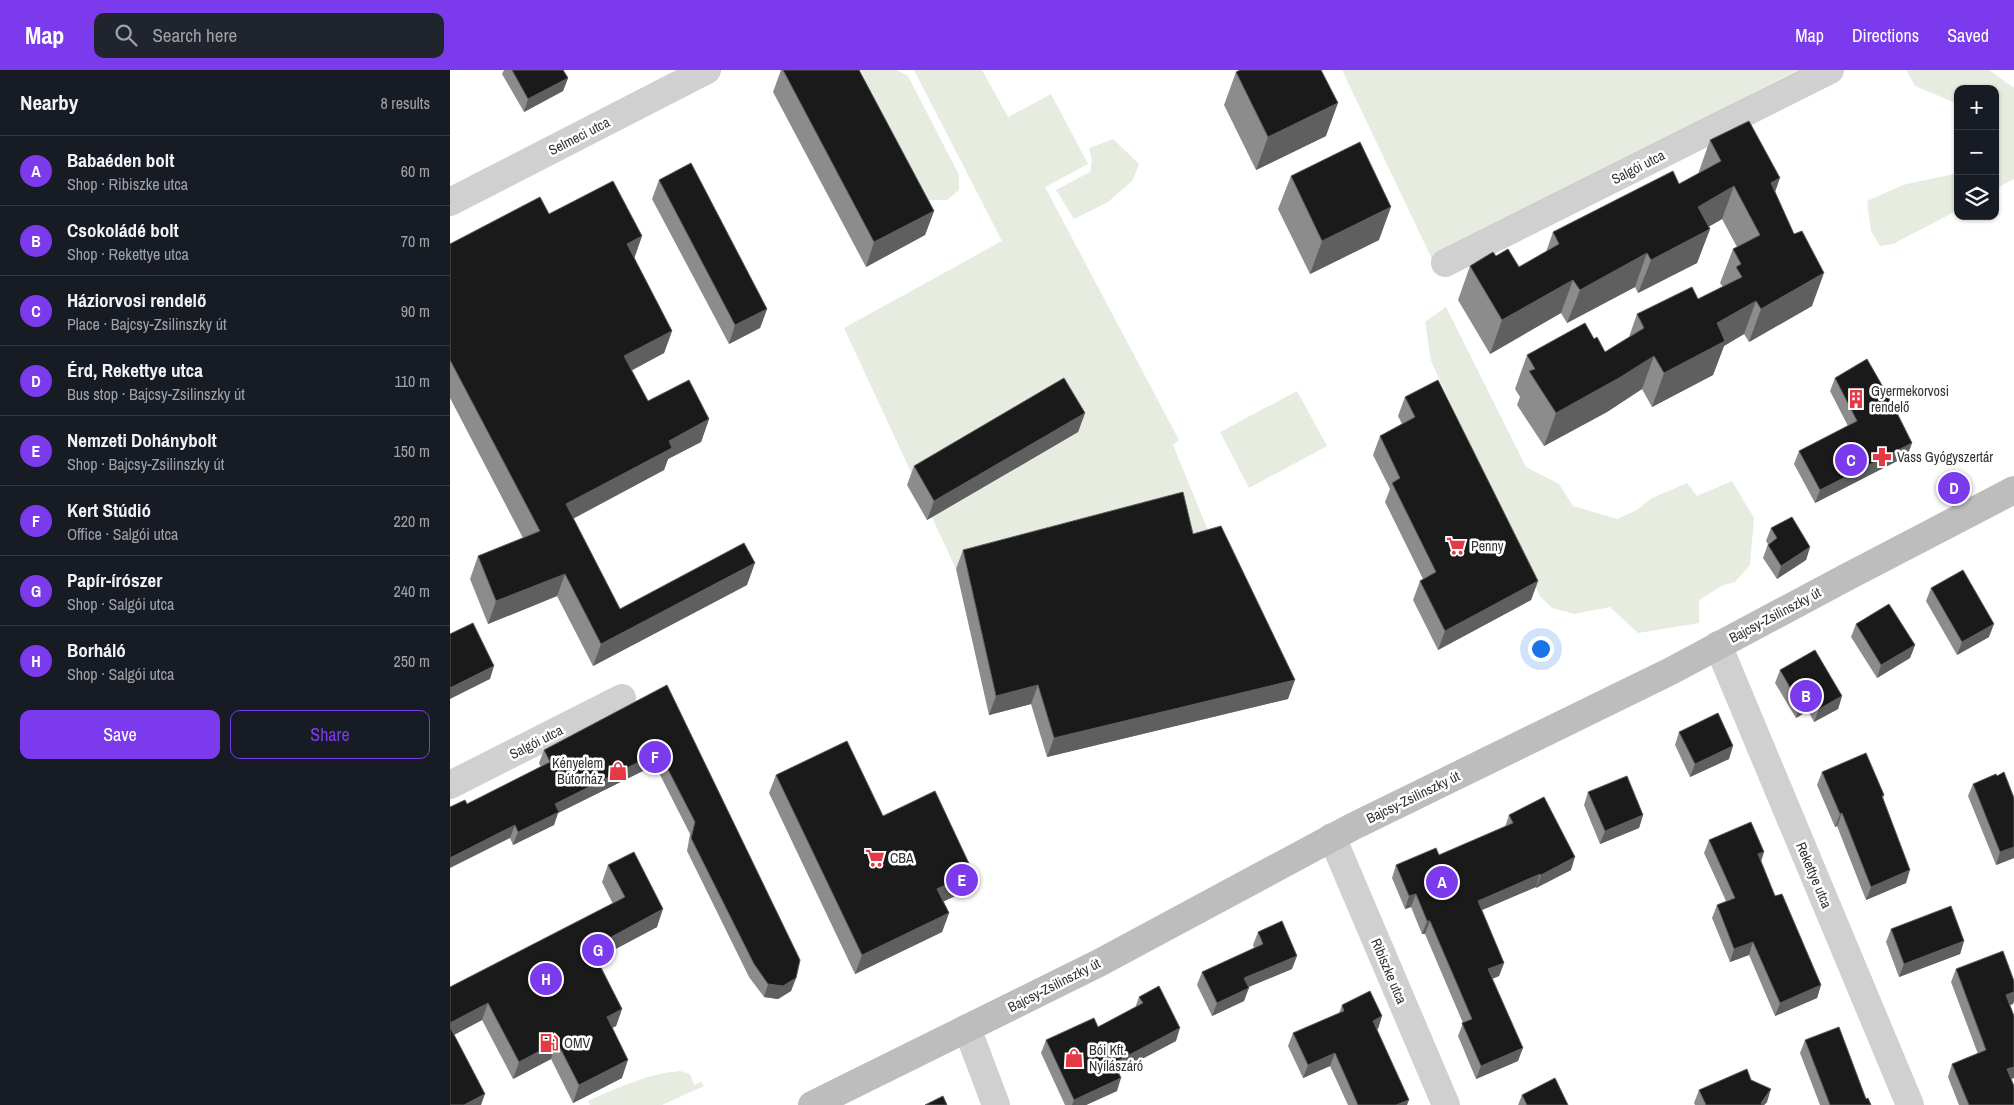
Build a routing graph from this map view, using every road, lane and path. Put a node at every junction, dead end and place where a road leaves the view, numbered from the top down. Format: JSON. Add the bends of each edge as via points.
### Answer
{"nodes":[{"id":1,"x":707,"y":70,"type":"edge"},
{"id":2,"x":1830,"y":70,"type":"edge"},
{"id":3,"x":450,"y":202,"type":"edge"},
{"id":4,"x":1445,"y":263,"type":"dead end"},
{"id":5,"x":2014,"y":490,"type":"edge"},
{"id":6,"x":1718,"y":646,"type":"junction"},
{"id":7,"x":622,"y":698,"type":"dead end"},
{"id":8,"x":450,"y":785,"type":"edge"},
{"id":9,"x":1332,"y":837,"type":"junction"},
{"id":10,"x":967,"y":1028,"type":"junction"},
{"id":11,"x":812,"y":1105,"type":"edge"},
{"id":12,"x":996,"y":1105,"type":"edge"},
{"id":13,"x":1446,"y":1105,"type":"edge"},
{"id":14,"x":1910,"y":1105,"type":"edge"}],
"edges":[{"from":1,"to":3,"type":"street","name":"Selmeci utca"},
{"from":2,"to":4,"type":"street","name":"Salgói utca"},
{"from":5,"to":6,"type":"main road","name":"Bajcsy-Zsilinszky út"},
{"from":6,"to":9,"type":"main road","name":"Bajcsy-Zsilinszky út"},
{"from":6,"to":14,"type":"street","name":"Rekettye utca"},
{"from":7,"to":8,"type":"street","name":"Salgói utca"},
{"from":9,"to":10,"type":"main road","name":"Bajcsy-Zsilinszky út","via":[[1099,963]]},
{"from":9,"to":13,"type":"street","name":"Ribiszke utca"},
{"from":10,"to":11,"type":"main road","name":"Bajcsy-Zsilinszky út"},
{"from":10,"to":12,"type":"street"}]}
